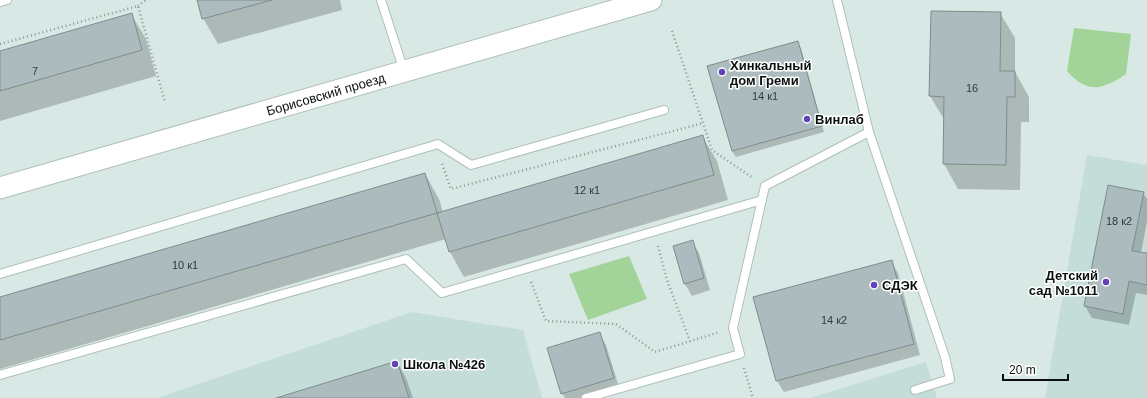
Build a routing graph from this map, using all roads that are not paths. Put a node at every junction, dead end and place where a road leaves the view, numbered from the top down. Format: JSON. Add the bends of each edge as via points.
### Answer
{"nodes":[{"id":1,"x":7,"y":0,"type":"edge"},
{"id":2,"x":381,"y":0,"type":"edge"},
{"id":3,"x":651,"y":0,"type":"edge"},
{"id":4,"x":836,"y":0,"type":"edge"},
{"id":5,"x":0,"y":2,"type":"edge"},
{"id":6,"x":404,"y":71,"type":"junction"},
{"id":7,"x":664,"y":110,"type":"dead end"},
{"id":8,"x":869,"y":132,"type":"junction"},
{"id":9,"x":0,"y":188,"type":"edge"},
{"id":10,"x":762,"y":200,"type":"junction"},
{"id":11,"x":0,"y":274,"type":"edge"},
{"id":12,"x":0,"y":375,"type":"edge"},
{"id":13,"x":915,"y":390,"type":"dead end"},
{"id":14,"x":586,"y":398,"type":"edge"}],
"edges":[{"from":1,"to":5,"type":"lane"},
{"from":2,"to":6,"type":"lane"},
{"from":3,"to":6,"type":"street","name":"Борисовский проезд"},
{"from":4,"to":8,"type":"lane"},
{"from":6,"to":9,"type":"street","name":"Борисовский проезд"},
{"from":7,"to":11,"type":"lane","via":[[471,165],[438,144]]},
{"from":8,"to":10,"type":"lane","via":[[765,186]]},
{"from":8,"to":13,"type":"lane","via":[[945,357],[950,379]]},
{"from":10,"to":12,"type":"lane","via":[[442,294],[406,259]]},
{"from":10,"to":14,"type":"lane","via":[[732,328],[740,354]]}]}
